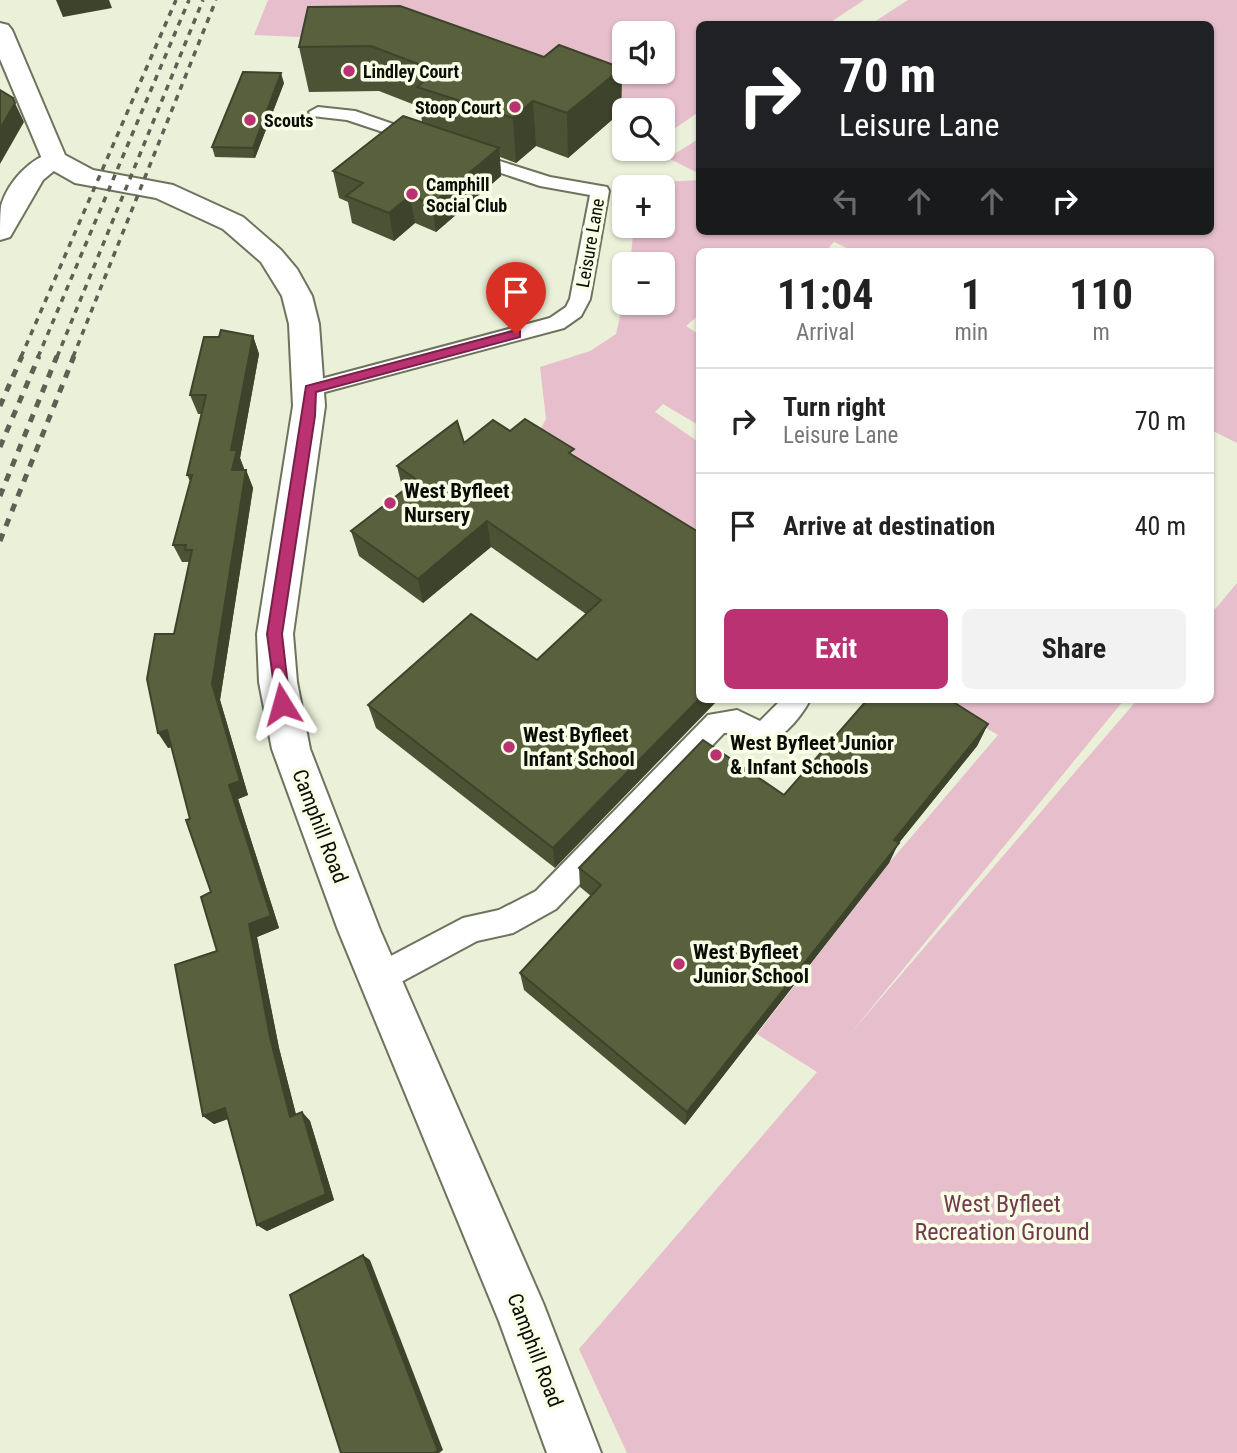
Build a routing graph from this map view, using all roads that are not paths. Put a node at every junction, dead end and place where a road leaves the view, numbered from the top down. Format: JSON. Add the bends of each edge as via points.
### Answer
{"nodes":[{"id":1,"x":0,"y":30,"type":"edge"},
{"id":2,"x":317,"y":112,"type":"dead end"},
{"id":3,"x":54,"y":160,"type":"junction"},
{"id":4,"x":0,"y":231,"type":"edge"},
{"id":5,"x":310,"y":389,"type":"junction"},
{"id":6,"x":794,"y":703,"type":"edge"},
{"id":7,"x":379,"y":978,"type":"junction"},
{"id":8,"x":574,"y":1453,"type":"edge"}],
"edges":[{"from":1,"to":3,"type":"street"},
{"from":2,"to":5,"type":"lane","name":"Leisure Lane","via":[[349,115],[547,183],[600,191],[577,306],[568,317]]},
{"from":3,"to":4,"type":"street","via":[[32,175]]},
{"from":3,"to":5,"type":"street","name":"Camphill Road","via":[[85,177],[163,191],[233,223],[254,239],[287,276],[297,296]]},
{"from":5,"to":7,"type":"street","name":"Camphill Road","via":[[275,634],[278,682],[291,749]]},
{"from":6,"to":7,"type":"lane","via":[[767,732],[758,733],[737,721],[717,723],[546,900],[503,923],[473,928]]},
{"from":7,"to":8,"type":"street","name":"Camphill Road","via":[[525,1321]]}]}
